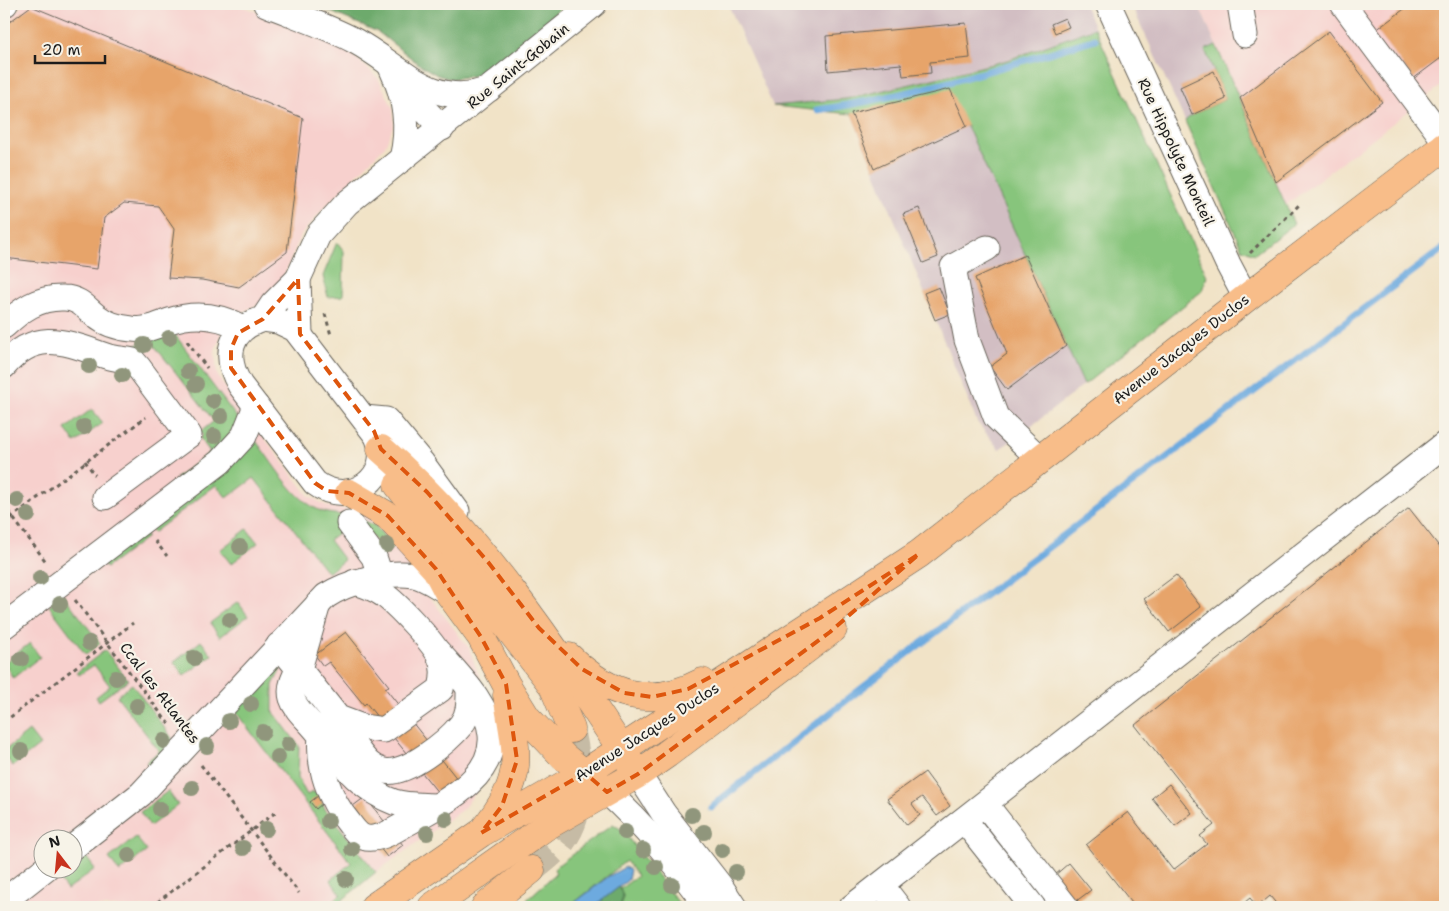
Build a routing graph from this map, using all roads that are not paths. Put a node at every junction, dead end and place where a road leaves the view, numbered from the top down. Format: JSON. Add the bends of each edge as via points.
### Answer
{"nodes":[{"id":1,"x":266,"y":4,"type":"edge"},
{"id":2,"x":594,"y":4,"type":"edge"},
{"id":3,"x":1108,"y":4,"type":"edge"},
{"id":4,"x":1240,"y":4,"type":"edge"},
{"id":5,"x":1343,"y":4,"type":"edge"},
{"id":6,"x":1245,"y":35,"type":"dead end"},
{"id":7,"x":391,"y":67,"type":"junction"},
{"id":8,"x":491,"y":88,"type":"junction"},
{"id":9,"x":442,"y":128,"type":"junction"},
{"id":10,"x":1445,"y":141,"type":"edge"},
{"id":11,"x":1445,"y":146,"type":"edge"},
{"id":12,"x":402,"y":158,"type":"junction"},
{"id":13,"x":987,"y":248,"type":"dead end"},
{"id":14,"x":298,"y":279,"type":"junction"},
{"id":15,"x":1246,"y":298,"type":"junction"},
{"id":16,"x":253,"y":324,"type":"junction"},
{"id":17,"x":4,"y":326,"type":"edge"},
{"id":18,"x":300,"y":334,"type":"junction"},
{"id":19,"x":4,"y":366,"type":"edge"},
{"id":20,"x":256,"y":406,"type":"junction"},
{"id":21,"x":364,"y":418,"type":"junction"},
{"id":22,"x":1445,"y":444,"type":"edge"},
{"id":23,"x":381,"y":456,"type":"junction"},
{"id":24,"x":1040,"y":459,"type":"junction"},
{"id":25,"x":349,"y":493,"type":"junction"},
{"id":26,"x":105,"y":497,"type":"dead end"},
{"id":27,"x":349,"y":523,"type":"dead end"},
{"id":28,"x":919,"y":554,"type":"junction"},
{"id":29,"x":488,"y":562,"type":"junction"},
{"id":30,"x":381,"y":578,"type":"junction"},
{"id":31,"x":355,"y":582,"type":"junction"},
{"id":32,"x":448,"y":592,"type":"junction"},
{"id":33,"x":318,"y":603,"type":"junction"},
{"id":34,"x":820,"y":618,"type":"junction"},
{"id":35,"x":4,"y":626,"type":"edge"},
{"id":36,"x":539,"y":628,"type":"junction"},
{"id":37,"x":279,"y":645,"type":"junction"},
{"id":38,"x":439,"y":653,"type":"junction"},
{"id":39,"x":299,"y":669,"type":"junction"},
{"id":40,"x":506,"y":684,"type":"junction"},
{"id":41,"x":469,"y":688,"type":"junction"},
{"id":42,"x":571,"y":729,"type":"tunnel mouth"},
{"id":43,"x":317,"y":730,"type":"junction"},
{"id":44,"x":622,"y":750,"type":"junction"},
{"id":45,"x":585,"y":774,"type":"junction"},
{"id":46,"x":638,"y":774,"type":"junction"},
{"id":47,"x":608,"y":792,"type":"junction"},
{"id":48,"x":985,"y":804,"type":"junction"},
{"id":49,"x":437,"y":806,"type":"junction"},
{"id":50,"x":964,"y":820,"type":"junction"},
{"id":51,"x":481,"y":833,"type":"junction"},
{"id":52,"x":82,"y":840,"type":"edge"},
{"id":53,"x":531,"y":870,"type":"tunnel mouth"},
{"id":54,"x":33,"y":878,"type":"edge"},
{"id":55,"x":880,"y":885,"type":"junction"},
{"id":56,"x":4,"y":901,"type":"edge"},
{"id":57,"x":374,"y":907,"type":"edge"},
{"id":58,"x":432,"y":907,"type":"edge"},
{"id":59,"x":485,"y":907,"type":"edge"},
{"id":60,"x":708,"y":907,"type":"edge"},
{"id":61,"x":734,"y":907,"type":"edge"},
{"id":62,"x":852,"y":907,"type":"edge"},
{"id":63,"x":898,"y":907,"type":"edge"},
{"id":64,"x":1033,"y":907,"type":"edge"},
{"id":65,"x":1066,"y":907,"type":"edge"}],
"edges":[{"from":1,"to":7,"type":"street","via":[[352,40]]},
{"from":2,"to":8,"type":"street","name":"Rue Saint-Gobain"},
{"from":3,"to":15,"type":"street","name":"Rue Hippolyte Monteil"},
{"from":4,"to":6,"type":"street"},
{"from":5,"to":10,"type":"street"},
{"from":7,"to":8,"type":"street","via":[[413,82],[446,93],[476,94]]},
{"from":7,"to":9,"type":"street"},
{"from":7,"to":12,"type":"street","via":[[405,104]]},
{"from":8,"to":9,"type":"street","name":"Rue Saint-Gobain"},
{"from":9,"to":12,"type":"street","name":"Rue Saint-Gobain"},
{"from":11,"to":15,"type":"main road","name":"Avenue Jacques Duclos"},
{"from":12,"to":14,"type":"street","name":"Rue Saint-Gobain","via":[[331,219],[318,235]]},
{"from":13,"to":24,"type":"street","via":[[953,267],[967,340],[996,417]]},
{"from":14,"to":16,"type":"street"},
{"from":14,"to":18,"type":"street"},
{"from":15,"to":24,"type":"main road","name":"Avenue Jacques Duclos"},
{"from":16,"to":17,"type":"street","via":[[195,315],[146,329],[122,328],[97,317],[82,303],[65,298],[31,304]]},
{"from":16,"to":18,"type":"street","via":[[284,322]]},
{"from":16,"to":20,"type":"street","via":[[231,349],[231,368]]},
{"from":18,"to":21,"type":"street"},
{"from":19,"to":26,"type":"street","via":[[29,345],[51,340],[133,361],[189,435]]},
{"from":20,"to":25,"type":"street","via":[[315,483],[327,491]]},
{"from":20,"to":35,"type":"street","via":[[244,436],[220,462]]},
{"from":21,"to":23,"type":"street","via":[[377,436]]},
{"from":21,"to":29,"type":"street","via":[[386,420],[452,503]]},
{"from":22,"to":48,"type":"street"},
{"from":23,"to":25,"type":"street","via":[[366,484]]},
{"from":23,"to":29,"type":"main road","via":[[427,492]]},
{"from":23,"to":42,"type":"main road","via":[[539,666],[561,702]]},
{"from":24,"to":28,"type":"main road","name":"Avenue Jacques Duclos"},
{"from":25,"to":32,"type":"main road","via":[[388,516],[436,569]]},
{"from":27,"to":30,"type":"street","via":[[374,557]]},
{"from":28,"to":34,"type":"main road","name":"Avenue Jacques Duclos"},
{"from":28,"to":46,"type":"main road","name":"Avenue Jacques Duclos","via":[[830,632]]},
{"from":29,"to":36,"type":"main road"},
{"from":30,"to":31,"type":"street"},
{"from":30,"to":32,"type":"street","via":[[413,575]]},
{"from":31,"to":33,"type":"street"},
{"from":31,"to":38,"type":"street","via":[[383,594]]},
{"from":32,"to":40,"type":"main road","via":[[481,637]]},
{"from":33,"to":37,"type":"street"},
{"from":33,"to":39,"type":"street"},
{"from":34,"to":36,"type":"main road","via":[[688,689],[652,697],[624,693],[605,684],[582,669]]},
{"from":34,"to":44,"type":"main road","name":"Avenue Jacques Duclos"},
{"from":36,"to":44,"type":"main road"},
{"from":37,"to":39,"type":"street"},
{"from":37,"to":52,"type":"street","via":[[141,794]]},
{"from":38,"to":39,"type":"street","via":[[444,676],[441,689],[384,730],[362,728],[338,718]]},
{"from":38,"to":41,"type":"street"},
{"from":39,"to":43,"type":"street","via":[[291,681],[292,704]]},
{"from":40,"to":45,"type":"main road","via":[[527,718]]},
{"from":40,"to":51,"type":"main road","via":[[517,760],[502,806]]},
{"from":41,"to":43,"type":"street","via":[[469,706],[462,724],[436,748],[400,770],[385,772],[375,768],[366,762],[348,738],[333,730]]},
{"from":41,"to":49,"type":"street","via":[[488,721],[491,736],[489,756],[463,788]]},
{"from":43,"to":49,"type":"street","via":[[359,782],[373,792],[396,802]]},
{"from":43,"to":49,"type":"street","via":[[322,765],[335,807],[359,836],[372,839]]},
{"from":44,"to":45,"type":"main road","name":"Avenue Jacques Duclos"},
{"from":44,"to":46,"type":"main road"},
{"from":45,"to":47,"type":"main road"},
{"from":45,"to":51,"type":"main road","name":"Avenue Jacques Duclos"},
{"from":46,"to":47,"type":"main road","name":"Avenue Jacques Duclos"},
{"from":46,"to":61,"type":"street"},
{"from":47,"to":58,"type":"main road","name":"Avenue Jacques Duclos","via":[[545,827]]},
{"from":47,"to":60,"type":"street","via":[[638,821]]},
{"from":48,"to":50,"type":"street"},
{"from":48,"to":65,"type":"street"},
{"from":50,"to":55,"type":"street"},
{"from":50,"to":64,"type":"street"},
{"from":51,"to":57,"type":"main road","name":"Avenue Jacques Duclos"},
{"from":53,"to":59,"type":"main road"},
{"from":54,"to":56,"type":"street"},
{"from":55,"to":62,"type":"street"},
{"from":55,"to":63,"type":"street"}]}
